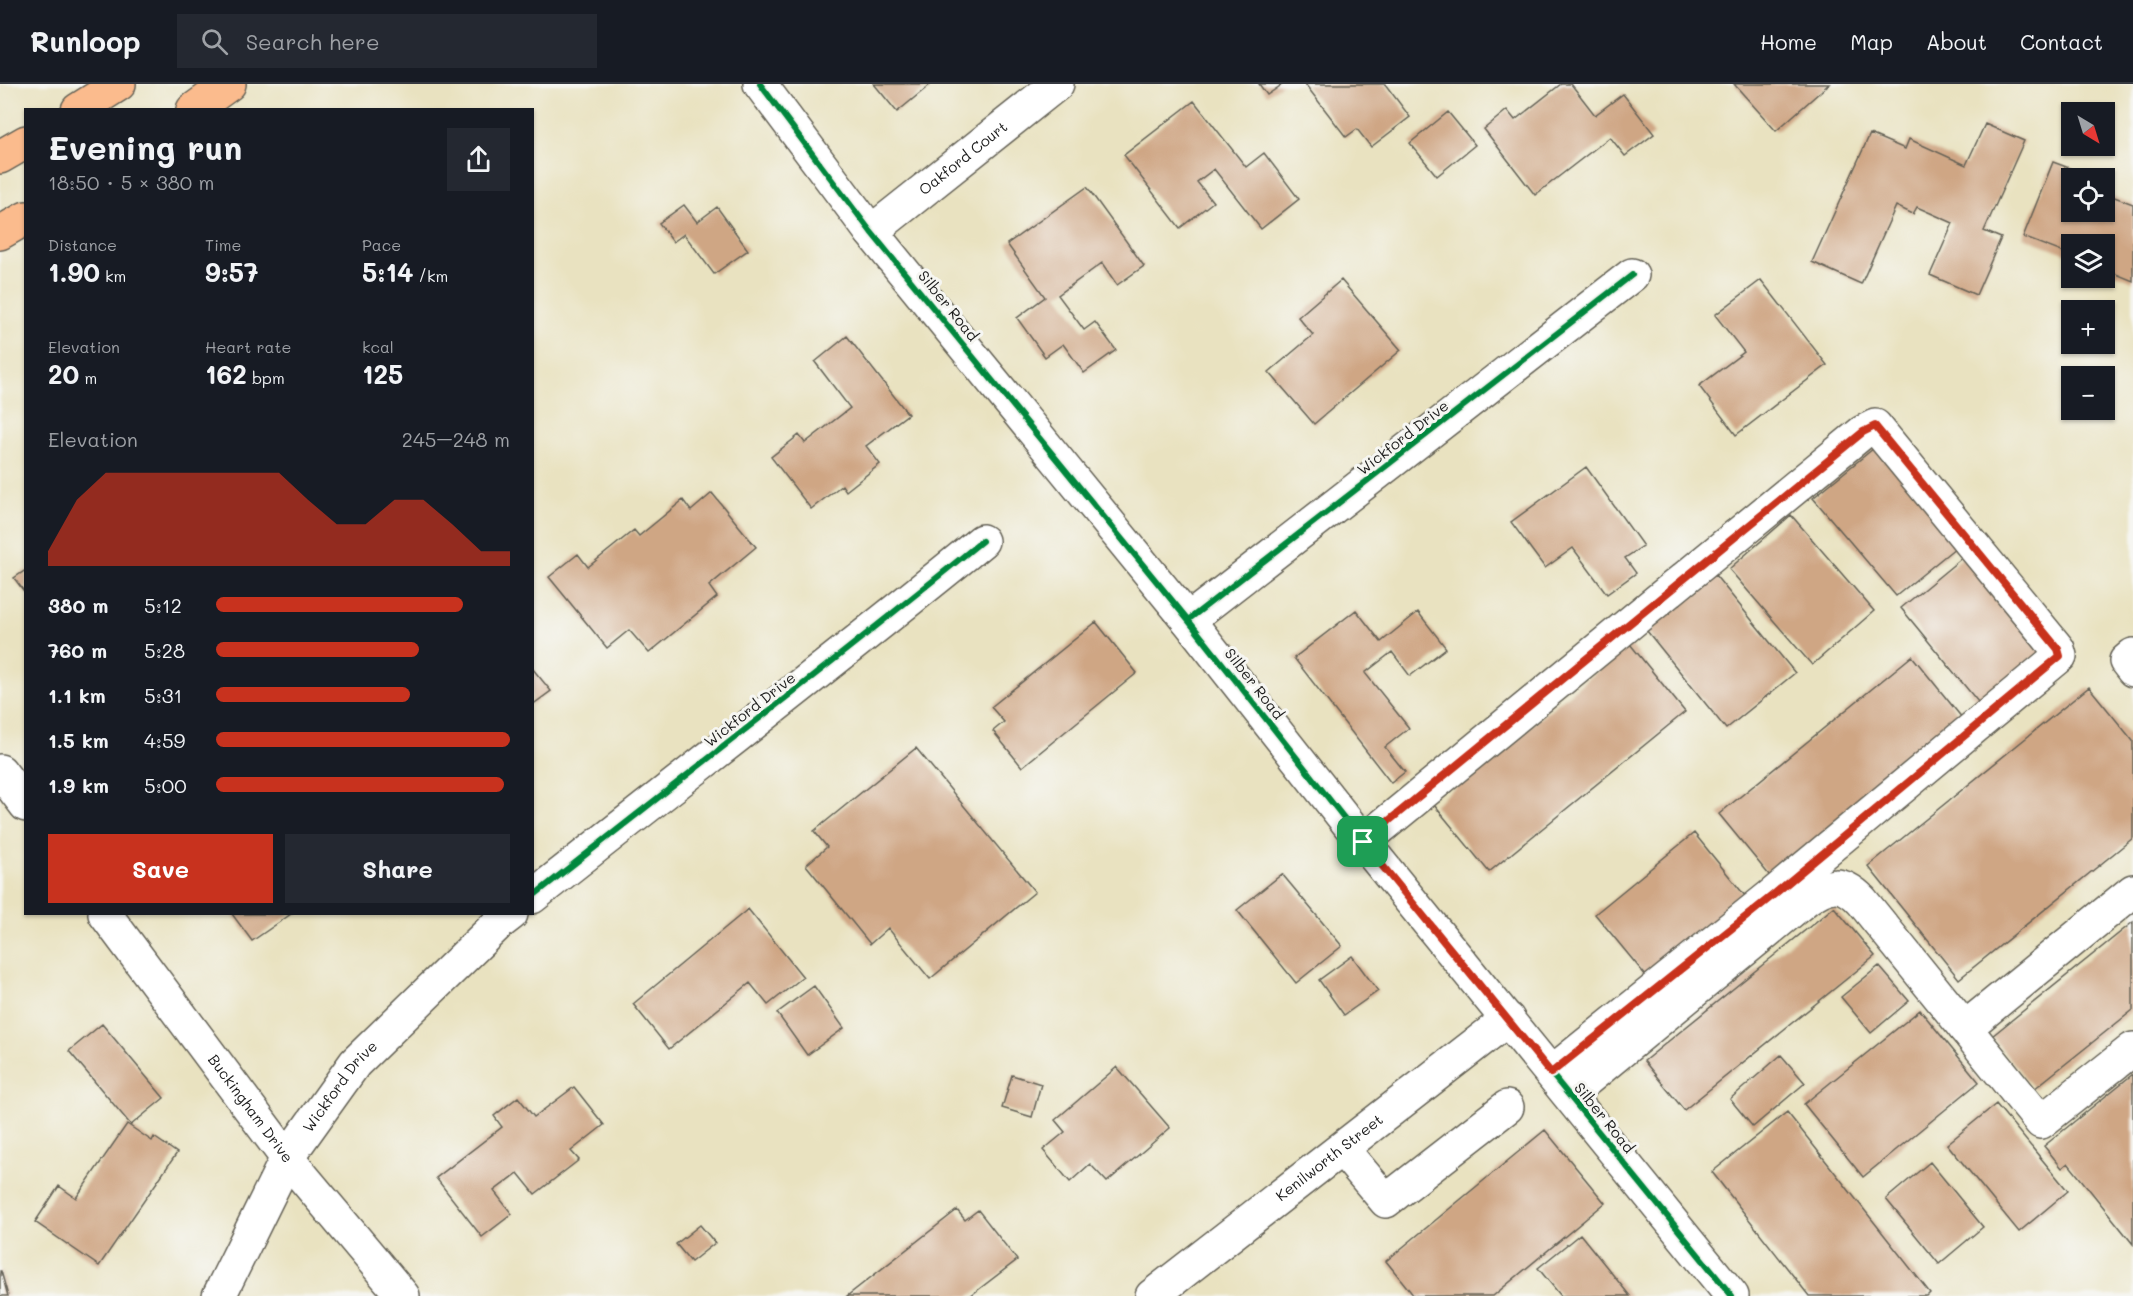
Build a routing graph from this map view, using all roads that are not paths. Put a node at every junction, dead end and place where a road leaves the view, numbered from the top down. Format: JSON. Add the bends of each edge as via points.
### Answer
{"nodes":[{"id":1,"x":119,"y":84,"type":"edge"},
{"id":2,"x":229,"y":84,"type":"edge"},
{"id":3,"x":760,"y":84,"type":"edge"},
{"id":4,"x":1057,"y":84,"type":"edge"},
{"id":5,"x":81,"y":108,"type":"edge"},
{"id":6,"x":196,"y":108,"type":"edge"},
{"id":7,"x":24,"y":143,"type":"edge"},
{"id":8,"x":0,"y":157,"type":"edge"},
{"id":9,"x":24,"y":219,"type":"edge"},
{"id":10,"x":871,"y":232,"type":"junction"},
{"id":11,"x":0,"y":233,"type":"edge"},
{"id":12,"x":1632,"y":275,"type":"dead end"},
{"id":13,"x":982,"y":541,"type":"dead end"},
{"id":14,"x":1188,"y":620,"type":"junction"},
{"id":15,"x":2133,"y":655,"type":"edge"},
{"id":16,"x":2133,"y":670,"type":"edge"},
{"id":17,"x":0,"y":771,"type":"edge"},
{"id":18,"x":24,"y":803,"type":"edge"},
{"id":19,"x":1363,"y":842,"type":"junction"},
{"id":20,"x":2133,"y":891,"type":"edge"},
{"id":21,"x":534,"y":895,"type":"edge"},
{"id":22,"x":106,"y":915,"type":"edge"},
{"id":23,"x":510,"y":915,"type":"edge"},
{"id":24,"x":1508,"y":1019,"type":"junction"},
{"id":25,"x":1965,"y":1028,"type":"junction"},
{"id":26,"x":2133,"y":1049,"type":"edge"},
{"id":27,"x":1560,"y":1084,"type":"junction"},
{"id":28,"x":1507,"y":1107,"type":"dead end"},
{"id":29,"x":1342,"y":1149,"type":"junction"},
{"id":30,"x":287,"y":1158,"type":"junction"},
{"id":31,"x":219,"y":1296,"type":"edge"},
{"id":32,"x":403,"y":1296,"type":"edge"},
{"id":33,"x":1152,"y":1296,"type":"edge"},
{"id":34,"x":1732,"y":1296,"type":"edge"}],
"edges":[{"from":1,"to":5,"type":"main road"},
{"from":2,"to":6,"type":"main road"},
{"from":3,"to":10,"type":"street","name":"Silber Road"},
{"from":4,"to":10,"type":"street","name":"Oakford Court"},
{"from":7,"to":8,"type":"main road"},
{"from":9,"to":11,"type":"main road"},
{"from":10,"to":14,"type":"street","name":"Silber Road"},
{"from":12,"to":14,"type":"street","name":"Wickford Drive"},
{"from":13,"to":21,"type":"street","name":"Wickford Drive"},
{"from":14,"to":19,"type":"street","name":"Silber Road"},
{"from":15,"to":16,"type":"street","via":[[2126,661]]},
{"from":17,"to":18,"type":"street"},
{"from":19,"to":24,"type":"street","name":"Silber Road"},
{"from":19,"to":27,"type":"street","via":[[1875,426],[2058,649],[2060,656],[1772,896]]},
{"from":20,"to":25,"type":"street"},
{"from":22,"to":30,"type":"street","name":"Buckingham Drive"},
{"from":23,"to":30,"type":"street","name":"Wickford Drive","via":[[355,1063]]},
{"from":24,"to":27,"type":"street","name":"Silber Road"},
{"from":24,"to":29,"type":"street","name":"Kenilworth Street"},
{"from":25,"to":26,"type":"street","via":[[2041,1122]]},
{"from":25,"to":27,"type":"street","via":[[1862,901],[1842,886],[1830,886],[1806,899]]},
{"from":27,"to":34,"type":"street","name":"Silber Road"},
{"from":28,"to":29,"type":"street","via":[[1386,1201]]},
{"from":29,"to":33,"type":"street","name":"Kenilworth Street"},
{"from":30,"to":31,"type":"street","name":"Wickford Drive"},
{"from":30,"to":32,"type":"street","name":"Buckingham Drive"}]}
